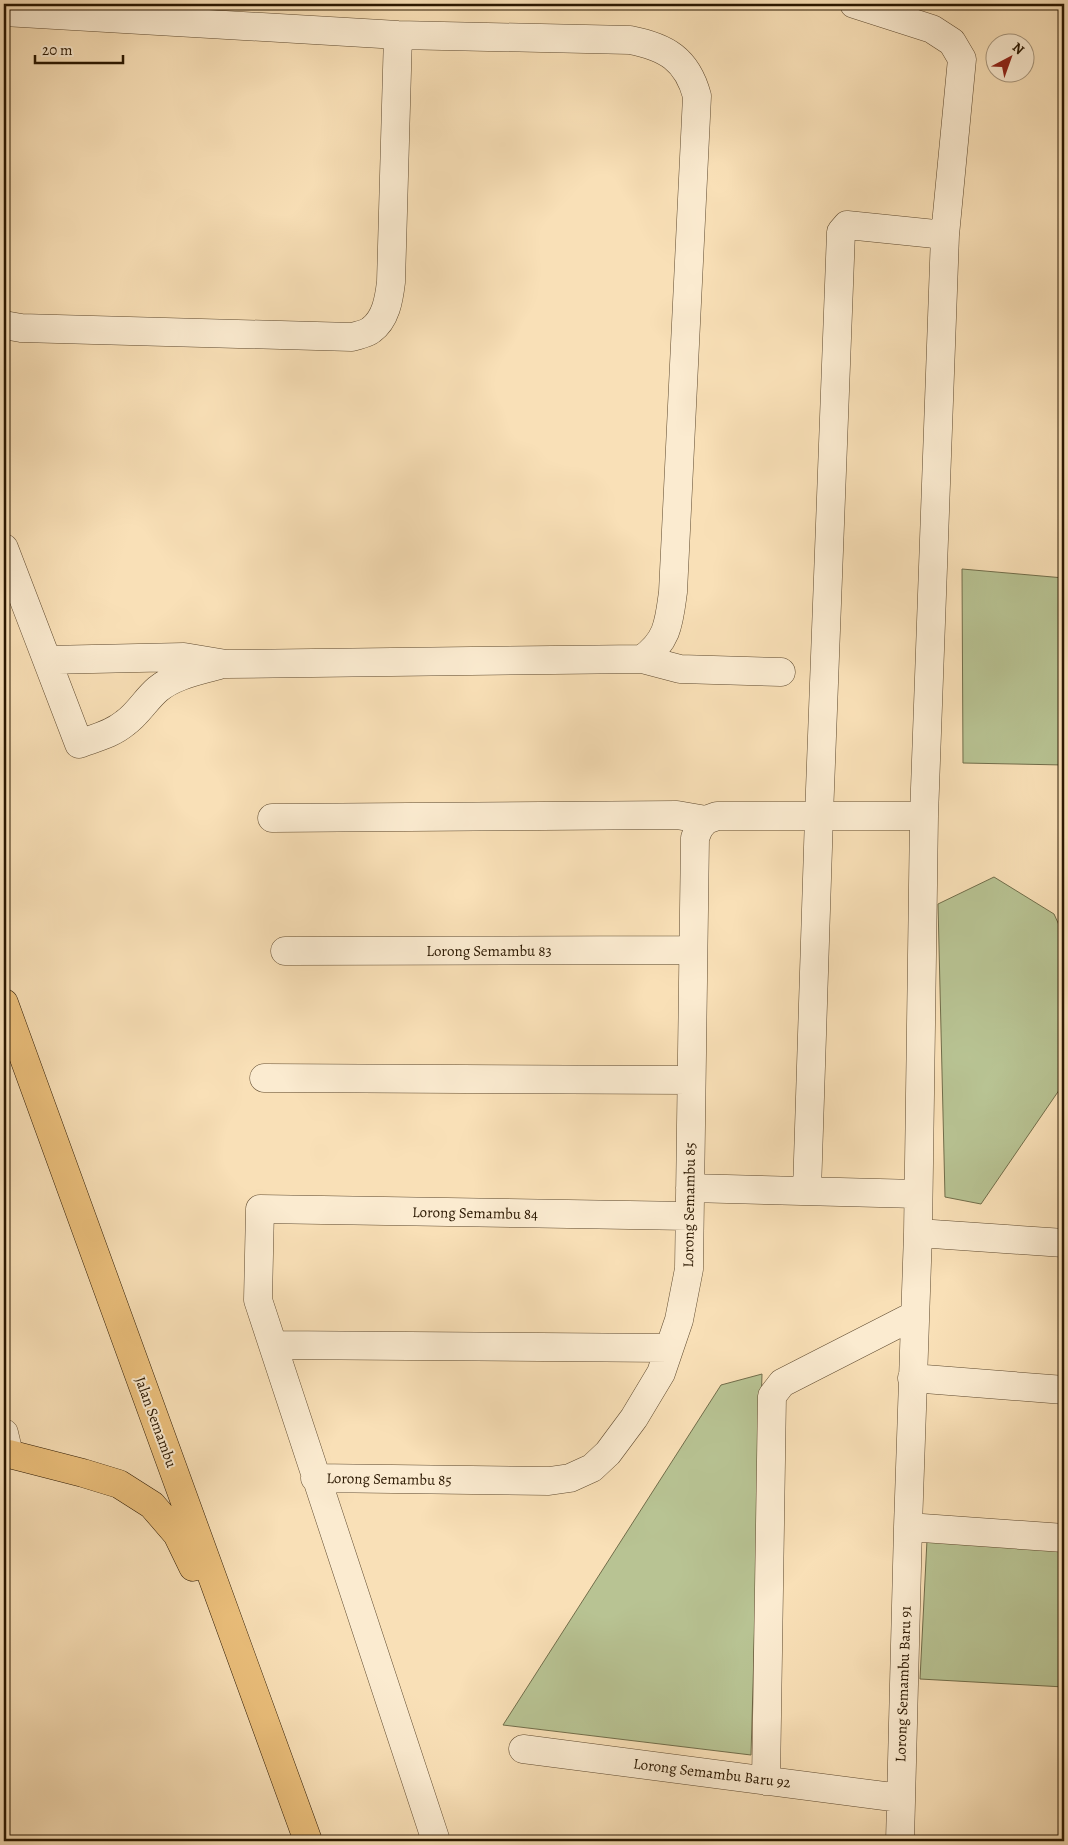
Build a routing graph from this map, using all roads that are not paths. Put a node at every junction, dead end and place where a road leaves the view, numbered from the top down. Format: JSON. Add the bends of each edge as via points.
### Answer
{"nodes":[{"id":1,"x":854,"y":4,"type":"edge"},
{"id":2,"x":4,"y":12,"type":"edge"},
{"id":3,"x":398,"y":35,"type":"junction"},
{"id":4,"x":944,"y":235,"type":"junction"},
{"id":5,"x":4,"y":325,"type":"edge"},
{"id":6,"x":4,"y":548,"type":"edge"},
{"id":7,"x":642,"y":659,"type":"junction"},
{"id":8,"x":47,"y":660,"type":"junction"},
{"id":9,"x":226,"y":664,"type":"junction"},
{"id":10,"x":781,"y":672,"type":"dead end"},
{"id":11,"x":819,"y":816,"type":"junction"},
{"id":12,"x":924,"y":816,"type":"junction"},
{"id":13,"x":272,"y":818,"type":"dead end"},
{"id":14,"x":706,"y":820,"type":"junction"},
{"id":15,"x":693,"y":950,"type":"junction"},
{"id":16,"x":285,"y":951,"type":"dead end"},
{"id":17,"x":4,"y":1003,"type":"edge"},
{"id":18,"x":264,"y":1078,"type":"dead end"},
{"id":19,"x":691,"y":1080,"type":"junction"},
{"id":20,"x":690,"y":1188,"type":"junction"},
{"id":21,"x":807,"y":1191,"type":"junction"},
{"id":22,"x":918,"y":1194,"type":"junction"},
{"id":23,"x":689,"y":1216,"type":"junction"},
{"id":24,"x":918,"y":1233,"type":"junction"},
{"id":25,"x":1064,"y":1243,"type":"edge"},
{"id":26,"x":915,"y":1315,"type":"junction"},
{"id":27,"x":274,"y":1345,"type":"junction"},
{"id":28,"x":669,"y":1348,"type":"junction"},
{"id":29,"x":912,"y":1378,"type":"junction"},
{"id":30,"x":1064,"y":1390,"type":"edge"},
{"id":31,"x":5,"y":1447,"type":"edge"},
{"id":32,"x":315,"y":1478,"type":"junction"},
{"id":33,"x":908,"y":1527,"type":"junction"},
{"id":34,"x":1064,"y":1538,"type":"edge"},
{"id":35,"x":257,"y":1699,"type":"junction"},
{"id":36,"x":523,"y":1749,"type":"dead end"},
{"id":37,"x":766,"y":1781,"type":"junction"},
{"id":38,"x":900,"y":1798,"type":"junction"},
{"id":39,"x":308,"y":1841,"type":"edge"},
{"id":40,"x":436,"y":1841,"type":"edge"},
{"id":41,"x":900,"y":1841,"type":"edge"}],
"edges":[{"from":1,"to":4,"type":"street","name":"Lorong Semambu Baru 91","via":[[932,29],[952,42],[962,59]]},
{"from":2,"to":3,"type":"street"},
{"from":3,"to":5,"type":"street","via":[[391,282],[382,318],[370,330],[352,337]]},
{"from":3,"to":7,"type":"street","via":[[630,40],[652,44],[669,53],[693,80],[697,96],[673,592],[662,640],[653,652]]},
{"from":4,"to":11,"type":"street","via":[[847,225],[841,232]]},
{"from":4,"to":12,"type":"street","name":"Lorong Semambu Baru 91"},
{"from":6,"to":8,"type":"street"},
{"from":7,"to":9,"type":"street"},
{"from":7,"to":10,"type":"street","via":[[680,669]]},
{"from":8,"to":9,"type":"street","via":[[184,656]]},
{"from":8,"to":9,"type":"street","via":[[79,744],[110,733],[126,723],[157,689],[170,681]]},
{"from":11,"to":12,"type":"street"},
{"from":11,"to":14,"type":"street","via":[[717,816]]},
{"from":11,"to":21,"type":"street"},
{"from":12,"to":22,"type":"street","name":"Lorong Semambu Baru 91"},
{"from":13,"to":14,"type":"street","via":[[677,815]]},
{"from":14,"to":15,"type":"street","name":"Lorong Semambu 85","via":[[696,838]]},
{"from":15,"to":16,"type":"street","name":"Lorong Semambu 83"},
{"from":15,"to":19,"type":"street","name":"Lorong Semambu 85"},
{"from":17,"to":35,"type":"main road","name":"Jalan Semambu"},
{"from":18,"to":19,"type":"street"},
{"from":19,"to":20,"type":"street","name":"Lorong Semambu 85"},
{"from":20,"to":21,"type":"street"},
{"from":20,"to":23,"type":"street","name":"Lorong Semambu 85"},
{"from":21,"to":22,"type":"street"},
{"from":22,"to":24,"type":"street","name":"Lorong Semambu Baru 91"},
{"from":23,"to":27,"type":"street","name":"Lorong Semambu 84","via":[[260,1209],[258,1300]]},
{"from":23,"to":28,"type":"street","name":"Lorong Semambu 85","via":[[689,1269],[679,1320]]},
{"from":24,"to":25,"type":"street"},
{"from":24,"to":26,"type":"street","name":"Lorong Semambu Baru 91"},
{"from":26,"to":29,"type":"street","name":"Lorong Semambu Baru 91"},
{"from":26,"to":37,"type":"street","via":[[782,1383],[772,1396]]},
{"from":27,"to":28,"type":"street"},
{"from":27,"to":32,"type":"street"},
{"from":28,"to":32,"type":"street","name":"Lorong Semambu 85","via":[[661,1373],[608,1453],[592,1468],[570,1478],[549,1481]]},
{"from":29,"to":30,"type":"street"},
{"from":29,"to":33,"type":"street","name":"Lorong Semambu Baru 91"},
{"from":31,"to":35,"type":"main road","via":[[119,1484],[152,1505],[177,1534]]},
{"from":32,"to":40,"type":"street"},
{"from":33,"to":34,"type":"street"},
{"from":33,"to":38,"type":"street","name":"Lorong Semambu Baru 91"},
{"from":35,"to":39,"type":"main road","name":"Jalan Semambu"},
{"from":36,"to":37,"type":"street","name":"Lorong Semambu Baru 92"},
{"from":37,"to":38,"type":"street","name":"Lorong Semambu Baru 92"},
{"from":38,"to":41,"type":"street","name":"Lorong Semambu Baru 91"}]}
